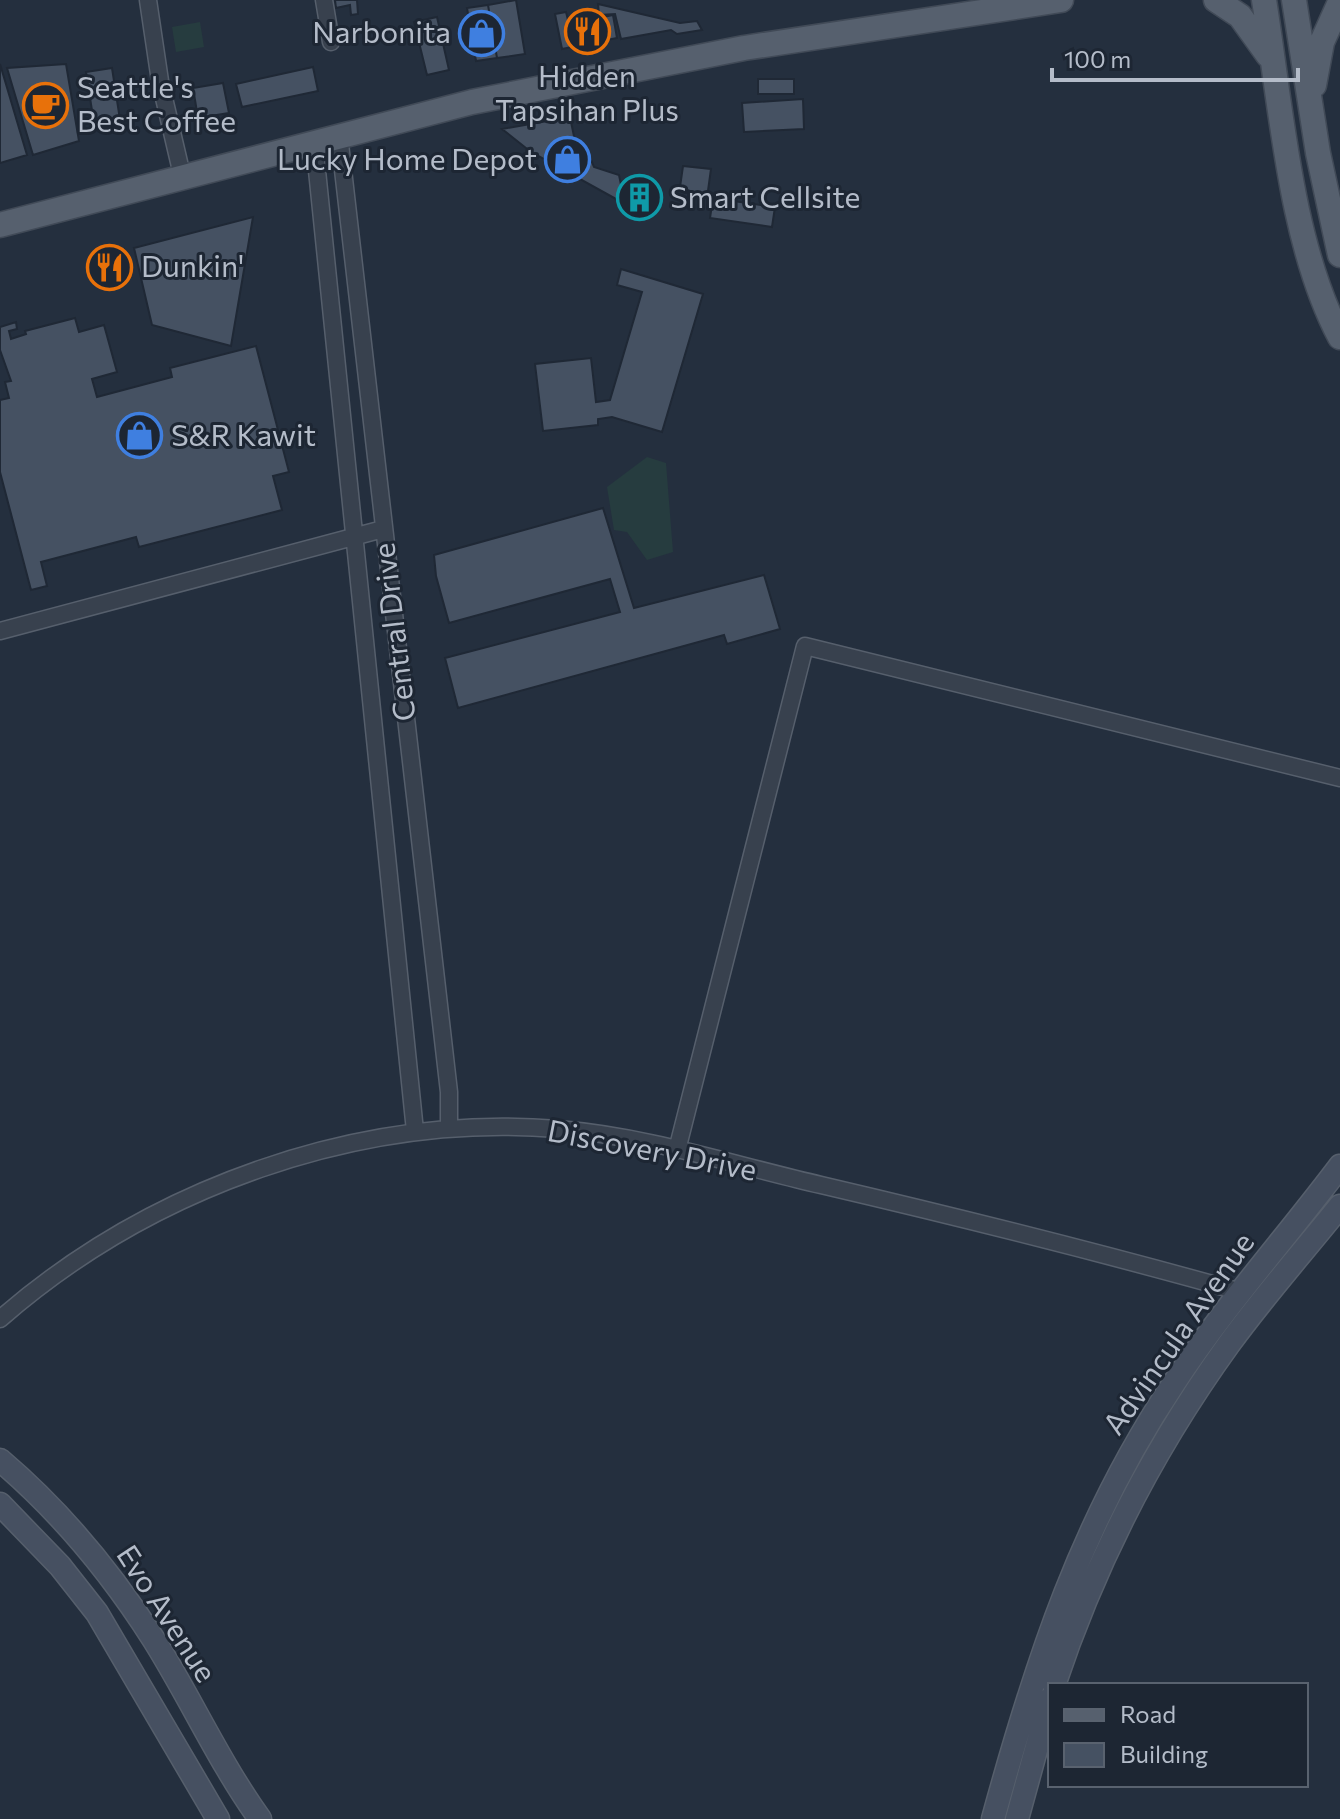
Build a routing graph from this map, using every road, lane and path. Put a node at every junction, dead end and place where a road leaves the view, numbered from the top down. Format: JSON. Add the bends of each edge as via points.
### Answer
{"nodes":[{"id":1,"x":148,"y":0,"type":"edge"},
{"id":2,"x":324,"y":0,"type":"edge"},
{"id":3,"x":1061,"y":0,"type":"edge"},
{"id":4,"x":1216,"y":0,"type":"edge"},
{"id":5,"x":1264,"y":0,"type":"edge"},
{"id":6,"x":1294,"y":0,"type":"edge"},
{"id":7,"x":1340,"y":2,"type":"edge"},
{"id":8,"x":331,"y":42,"type":"dead end"},
{"id":9,"x":1275,"y":66,"type":"junction"},
{"id":10,"x":1311,"y":111,"type":"junction"},
{"id":11,"x":339,"y":135,"type":"junction"},
{"id":12,"x":314,"y":141,"type":"junction"},
{"id":13,"x":182,"y":175,"type":"junction"},
{"id":14,"x":0,"y":225,"type":"edge"},
{"id":15,"x":1340,"y":255,"type":"edge"},
{"id":16,"x":1340,"y":337,"type":"edge"},
{"id":17,"x":383,"y":529,"type":"junction"},
{"id":18,"x":354,"y":535,"type":"junction"},
{"id":19,"x":0,"y":631,"type":"edge"},
{"id":20,"x":1340,"y":778,"type":"edge"},
{"id":21,"x":449,"y":1128,"type":"junction"},
{"id":22,"x":415,"y":1131,"type":"junction"},
{"id":23,"x":677,"y":1150,"type":"junction"},
{"id":24,"x":1340,"y":1166,"type":"edge"},
{"id":25,"x":1340,"y":1206,"type":"edge"},
{"id":26,"x":1241,"y":1292,"type":"junction"},
{"id":27,"x":0,"y":1319,"type":"edge"},
{"id":28,"x":2,"y":1465,"type":"edge"},
{"id":29,"x":0,"y":1504,"type":"edge"},
{"id":30,"x":1055,"y":1683,"type":"edge"},
{"id":31,"x":185,"y":1696,"type":"junction"},
{"id":32,"x":1048,"y":1706,"type":"edge"},
{"id":33,"x":157,"y":1714,"type":"junction"},
{"id":34,"x":218,"y":1819,"type":"edge"},
{"id":35,"x":260,"y":1819,"type":"edge"},
{"id":36,"x":993,"y":1819,"type":"edge"},
{"id":37,"x":1017,"y":1819,"type":"edge"}],
"edges":[{"from":1,"to":13,"type":"street"},
{"from":2,"to":8,"type":"street"},
{"from":3,"to":11,"type":"main road","via":[[728,51],[472,102]]},
{"from":4,"to":9,"type":"main road","via":[[1240,16]]},
{"from":5,"to":9,"type":"main road"},
{"from":6,"to":10,"type":"main road"},
{"from":7,"to":10,"type":"main road","via":[[1322,42]]},
{"from":9,"to":16,"type":"main road","via":[[1312,267]]},
{"from":10,"to":15,"type":"main road"},
{"from":11,"to":12,"type":"main road"},
{"from":11,"to":17,"type":"street","name":"Central Drive"},
{"from":12,"to":13,"type":"main road"},
{"from":12,"to":18,"type":"street","name":"Central Drive"},
{"from":13,"to":14,"type":"main road"},
{"from":17,"to":18,"type":"street"},
{"from":17,"to":21,"type":"street","name":"Central Drive"},
{"from":18,"to":19,"type":"street"},
{"from":18,"to":22,"type":"street","name":"Central Drive"},
{"from":20,"to":23,"type":"street","via":[[805,646]]},
{"from":21,"to":22,"type":"street","name":"Discovery Drive"},
{"from":21,"to":23,"type":"street","name":"Discovery Drive","via":[[561,1129]]},
{"from":22,"to":27,"type":"street","name":"Discovery Drive","via":[[309,1153],[199,1193],[73,1263]]},
{"from":23,"to":26,"type":"street","name":"Discovery Drive"},
{"from":24,"to":26,"type":"main road","name":"Advincula Avenue"},
{"from":25,"to":30,"type":"main road","name":"Advincula Avenue","via":[[1231,1341],[1170,1431],[1101,1561]]},
{"from":26,"to":36,"type":"main road","name":"Advincula Avenue","via":[[1154,1413],[1092,1527],[1044,1642]]},
{"from":28,"to":31,"type":"main road","name":"Evo Avenue","via":[[84,1545],[125,1595]]},
{"from":29,"to":33,"type":"main road","name":"Evo Avenue","via":[[97,1613]]},
{"from":31,"to":33,"type":"main road"},
{"from":31,"to":35,"type":"main road","name":"Evo Avenue"},
{"from":32,"to":37,"type":"main road"},
{"from":33,"to":34,"type":"main road","name":"Evo Avenue"}]}
